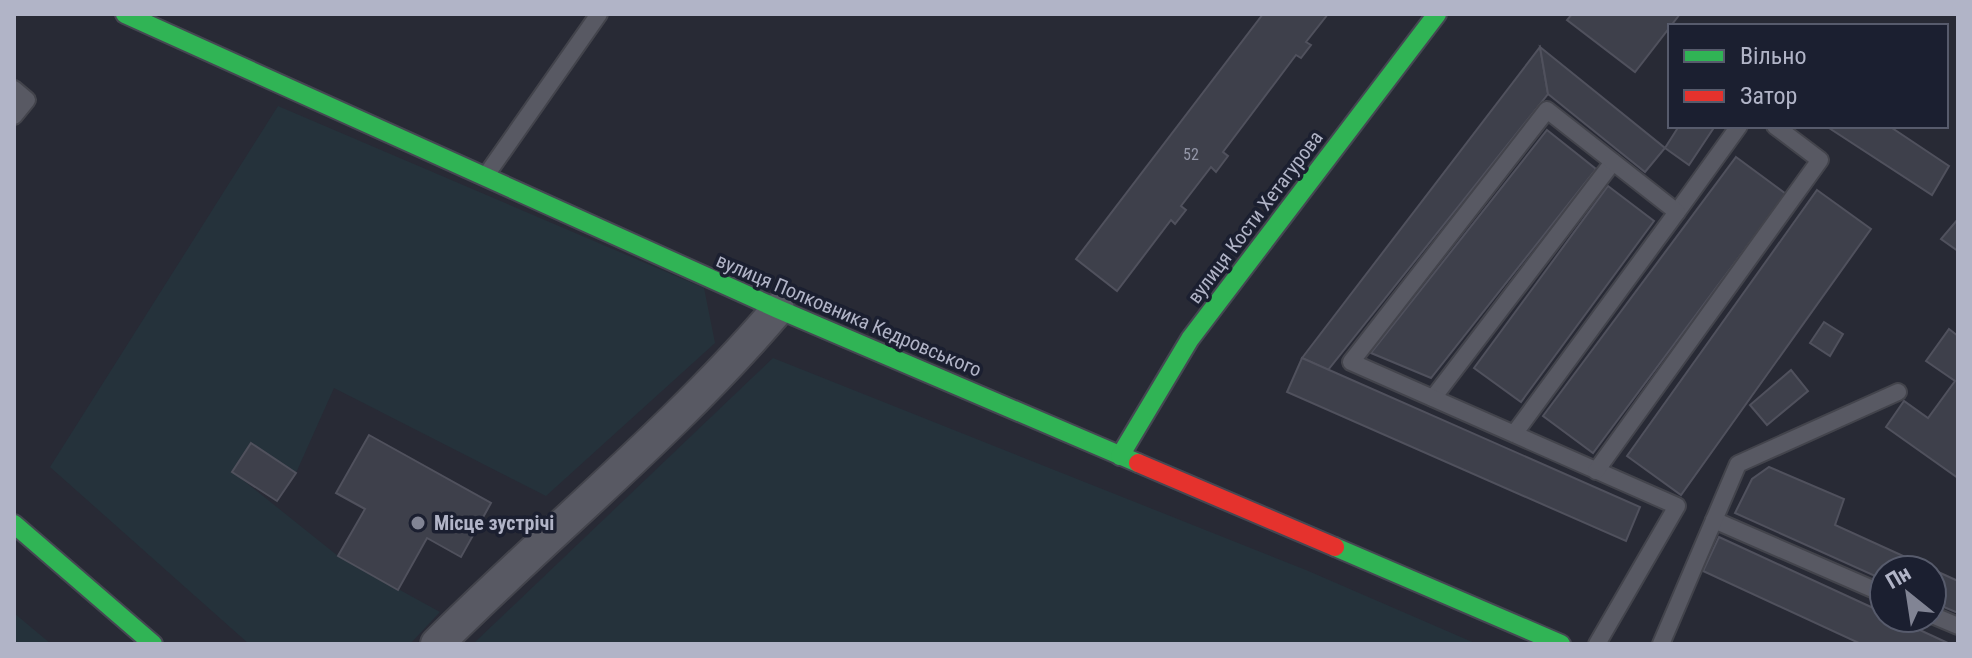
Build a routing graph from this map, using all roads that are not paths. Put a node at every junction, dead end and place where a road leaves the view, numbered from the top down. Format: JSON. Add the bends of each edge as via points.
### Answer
{"nodes":[{"id":1,"x":125,"y":14,"type":"edge"},
{"id":2,"x":599,"y":14,"type":"edge"},
{"id":3,"x":1437,"y":14,"type":"edge"},
{"id":4,"x":14,"y":89,"type":"edge"},
{"id":5,"x":14,"y":116,"type":"edge"},
{"id":6,"x":1738,"y":128,"type":"edge"},
{"id":7,"x":1778,"y":128,"type":"edge"},
{"id":8,"x":1613,"y":162,"type":"junction"},
{"id":9,"x":483,"y":179,"type":"junction"},
{"id":10,"x":1677,"y":212,"type":"junction"},
{"id":11,"x":778,"y":309,"type":"junction"},
{"id":12,"x":1898,"y":392,"type":"dead end"},
{"id":13,"x":1433,"y":398,"type":"junction"},
{"id":14,"x":1514,"y":434,"type":"junction"},
{"id":15,"x":1120,"y":456,"type":"junction"},
{"id":16,"x":1596,"y":471,"type":"junction"},
{"id":17,"x":1714,"y":520,"type":"junction"},
{"id":18,"x":14,"y":524,"type":"edge"},
{"id":19,"x":1868,"y":587,"type":"edge"},
{"id":20,"x":153,"y":644,"type":"edge"},
{"id":21,"x":437,"y":644,"type":"edge"},
{"id":22,"x":1561,"y":644,"type":"edge"},
{"id":23,"x":1597,"y":644,"type":"edge"},
{"id":24,"x":1661,"y":644,"type":"edge"}],
"edges":[{"from":1,"to":9,"type":"street","name":"вулиця Полковника Кедровського"},
{"from":2,"to":9,"type":"lane"},
{"from":3,"to":15,"type":"street","name":"вулиця Кости Хетагурова","via":[[1190,339]]},
{"from":4,"to":5,"type":"lane","via":[[27,100]]},
{"from":6,"to":10,"type":"lane"},
{"from":7,"to":16,"type":"lane","via":[[1820,160]]},
{"from":8,"to":10,"type":"lane"},
{"from":8,"to":13,"type":"lane"},
{"from":8,"to":13,"type":"lane","via":[[1547,110],[1351,362]]},
{"from":9,"to":11,"type":"street","name":"вулиця Полковника Кедровського"},
{"from":10,"to":14,"type":"lane"},
{"from":11,"to":15,"type":"street","name":"вулиця Полковника Кедровського"},
{"from":11,"to":21,"type":"street","via":[[733,363]]},
{"from":12,"to":17,"type":"lane","via":[[1738,464]]},
{"from":13,"to":14,"type":"lane"},
{"from":14,"to":16,"type":"lane"},
{"from":15,"to":22,"type":"street","name":"вулиця Полковника Кедровського"},
{"from":16,"to":23,"type":"lane","via":[[1677,506]]},
{"from":17,"to":19,"type":"lane"},
{"from":17,"to":24,"type":"lane"},
{"from":18,"to":20,"type":"street"}]}
